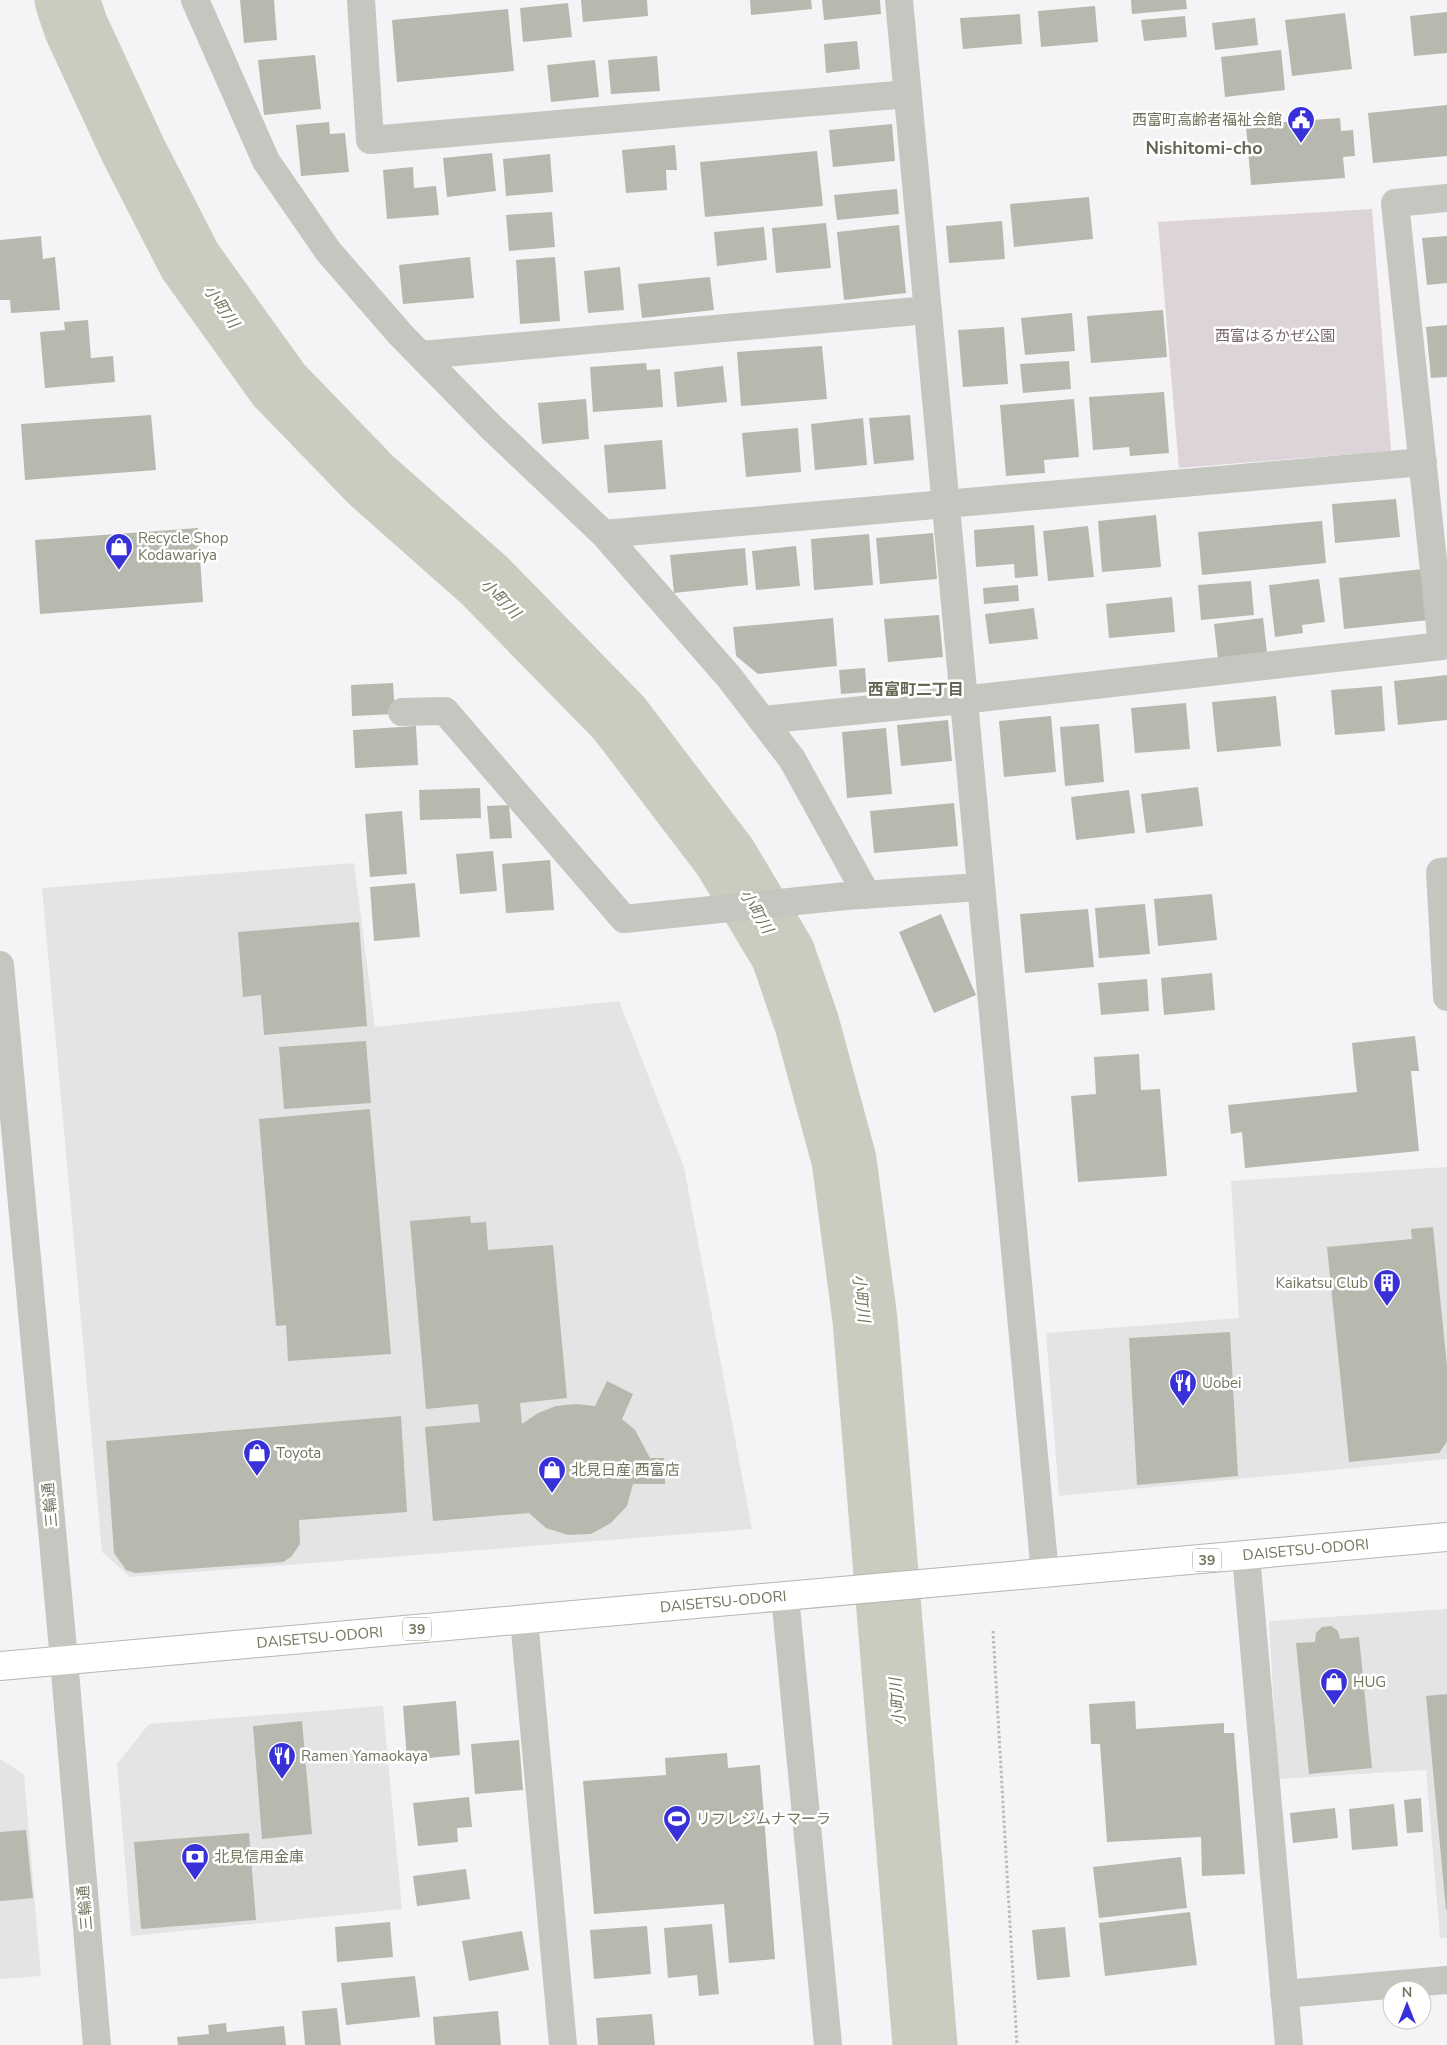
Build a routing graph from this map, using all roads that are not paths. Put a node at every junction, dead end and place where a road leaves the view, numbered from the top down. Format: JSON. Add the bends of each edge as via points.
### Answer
{"nodes":[{"id":1,"x":195,"y":0,"type":"edge"},
{"id":2,"x":361,"y":0,"type":"edge"},
{"id":3,"x":899,"y":0,"type":"edge"},
{"id":4,"x":908,"y":94,"type":"junction"},
{"id":5,"x":1447,"y":198,"type":"edge"},
{"id":6,"x":928,"y":310,"type":"junction"},
{"id":7,"x":421,"y":355,"type":"junction"},
{"id":8,"x":1423,"y":462,"type":"junction"},
{"id":9,"x":946,"y":502,"type":"junction"},
{"id":10,"x":604,"y":534,"type":"junction"},
{"id":11,"x":962,"y":700,"type":"junction"},
{"id":12,"x":402,"y":712,"type":"dead end"},
{"id":13,"x":762,"y":720,"type":"junction"},
{"id":14,"x":1447,"y":871,"type":"edge"},
{"id":15,"x":980,"y":887,"type":"junction"},
{"id":16,"x":856,"y":896,"type":"junction"},
{"id":17,"x":0,"y":965,"type":"edge"},
{"id":18,"x":1447,"y":997,"type":"edge"},
{"id":19,"x":1447,"y":1537,"type":"edge"},
{"id":20,"x":1246,"y":1556,"type":"junction"},
{"id":21,"x":1044,"y":1574,"type":"junction"},
{"id":22,"x":785,"y":1596,"type":"junction"},
{"id":23,"x":524,"y":1619,"type":"junction"},
{"id":24,"x":64,"y":1660,"type":"junction"},
{"id":25,"x":0,"y":1666,"type":"edge"},
{"id":26,"x":1447,"y":1980,"type":"edge"},
{"id":27,"x":1284,"y":1994,"type":"junction"},
{"id":28,"x":97,"y":2045,"type":"edge"},
{"id":29,"x":563,"y":2045,"type":"edge"},
{"id":30,"x":828,"y":2045,"type":"edge"},
{"id":31,"x":1288,"y":2045,"type":"edge"}],
"edges":[{"from":1,"to":7,"type":"street","via":[[266,161],[328,251]]},
{"from":2,"to":4,"type":"street","via":[[370,140]]},
{"from":3,"to":4,"type":"street"},
{"from":4,"to":6,"type":"street"},
{"from":5,"to":8,"type":"street","via":[[1395,204]]},
{"from":6,"to":7,"type":"street"},
{"from":6,"to":9,"type":"street"},
{"from":7,"to":10,"type":"street","via":[[491,427]]},
{"from":8,"to":9,"type":"street"},
{"from":8,"to":11,"type":"street","via":[[1442,646]]},
{"from":9,"to":10,"type":"street"},
{"from":9,"to":11,"type":"street"},
{"from":10,"to":13,"type":"street","via":[[729,677]]},
{"from":11,"to":13,"type":"street"},
{"from":11,"to":15,"type":"street"},
{"from":12,"to":16,"type":"street","via":[[445,712],[624,919]]},
{"from":13,"to":16,"type":"street","via":[[792,760]]},
{"from":14,"to":18,"type":"street","via":[[1440,872]]},
{"from":15,"to":16,"type":"street"},
{"from":15,"to":21,"type":"street"},
{"from":17,"to":24,"type":"street","name":"三輪通"},
{"from":19,"to":20,"type":"highway","name":"DAISETSU-ODORI","number":"39"},
{"from":20,"to":21,"type":"highway","name":"DAISETSU-ODORI","number":"39"},
{"from":20,"to":27,"type":"street"},
{"from":21,"to":22,"type":"highway","name":"DAISETSU-ODORI","number":"39"},
{"from":22,"to":23,"type":"highway","name":"DAISETSU-ODORI","number":"39"},
{"from":22,"to":30,"type":"street"},
{"from":23,"to":24,"type":"highway","name":"DAISETSU-ODORI","number":"39"},
{"from":23,"to":29,"type":"street"},
{"from":24,"to":25,"type":"highway","name":"DAISETSU-ODORI","number":"39"},
{"from":24,"to":28,"type":"street","name":"三輪通"},
{"from":26,"to":27,"type":"street"},
{"from":27,"to":31,"type":"street"}]}
